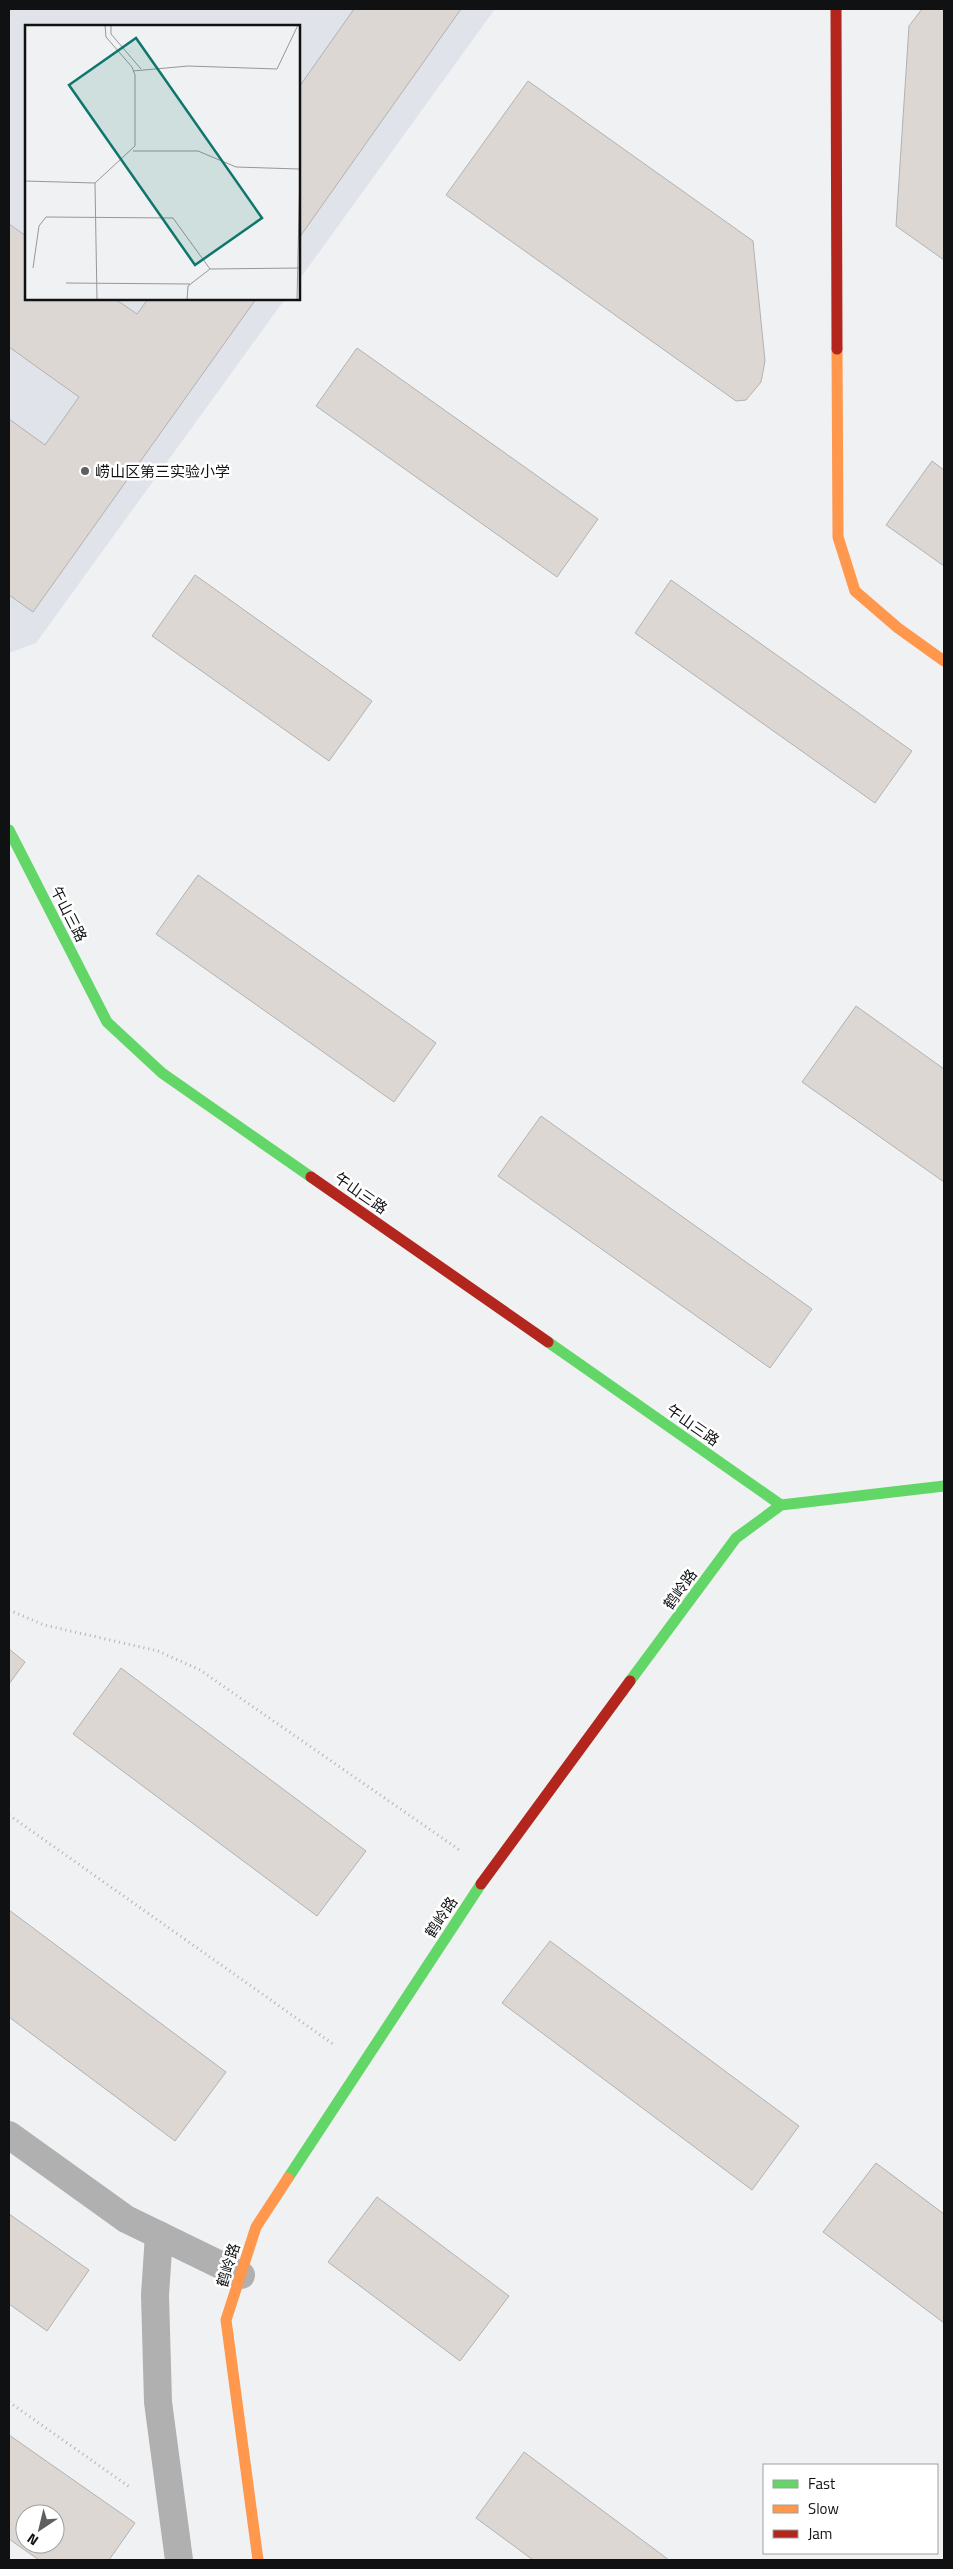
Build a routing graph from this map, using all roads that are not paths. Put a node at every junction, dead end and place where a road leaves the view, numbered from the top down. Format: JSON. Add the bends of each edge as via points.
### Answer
{"nodes":[{"id":1,"x":836,"y":9,"type":"edge"},
{"id":2,"x":944,"y":661,"type":"edge"},
{"id":3,"x":9,"y":830,"type":"edge"},
{"id":4,"x":944,"y":1486,"type":"edge"},
{"id":5,"x":781,"y":1505,"type":"junction"},
{"id":6,"x":9,"y":2134,"type":"edge"},
{"id":7,"x":159,"y":2235,"type":"junction"},
{"id":8,"x":241,"y":2275,"type":"junction"},
{"id":9,"x":178,"y":2560,"type":"edge"},
{"id":10,"x":258,"y":2560,"type":"edge"}],
"edges":[{"from":1,"to":2,"type":"street","via":[[838,537],[855,591]]},
{"from":3,"to":5,"type":"street","name":"午山三路","via":[[107,1022],[162,1073]]},
{"from":4,"to":5,"type":"street","name":"鹤岭路"},
{"from":5,"to":8,"type":"street","name":"鹤岭路","via":[[736,1538],[490,1871],[256,2227]]},
{"from":6,"to":7,"type":"street","via":[[126,2219]]},
{"from":7,"to":8,"type":"street"},
{"from":7,"to":9,"type":"street","via":[[155,2295],[158,2402]]},
{"from":8,"to":10,"type":"street","name":"鹤岭路","via":[[226,2320]]}]}
